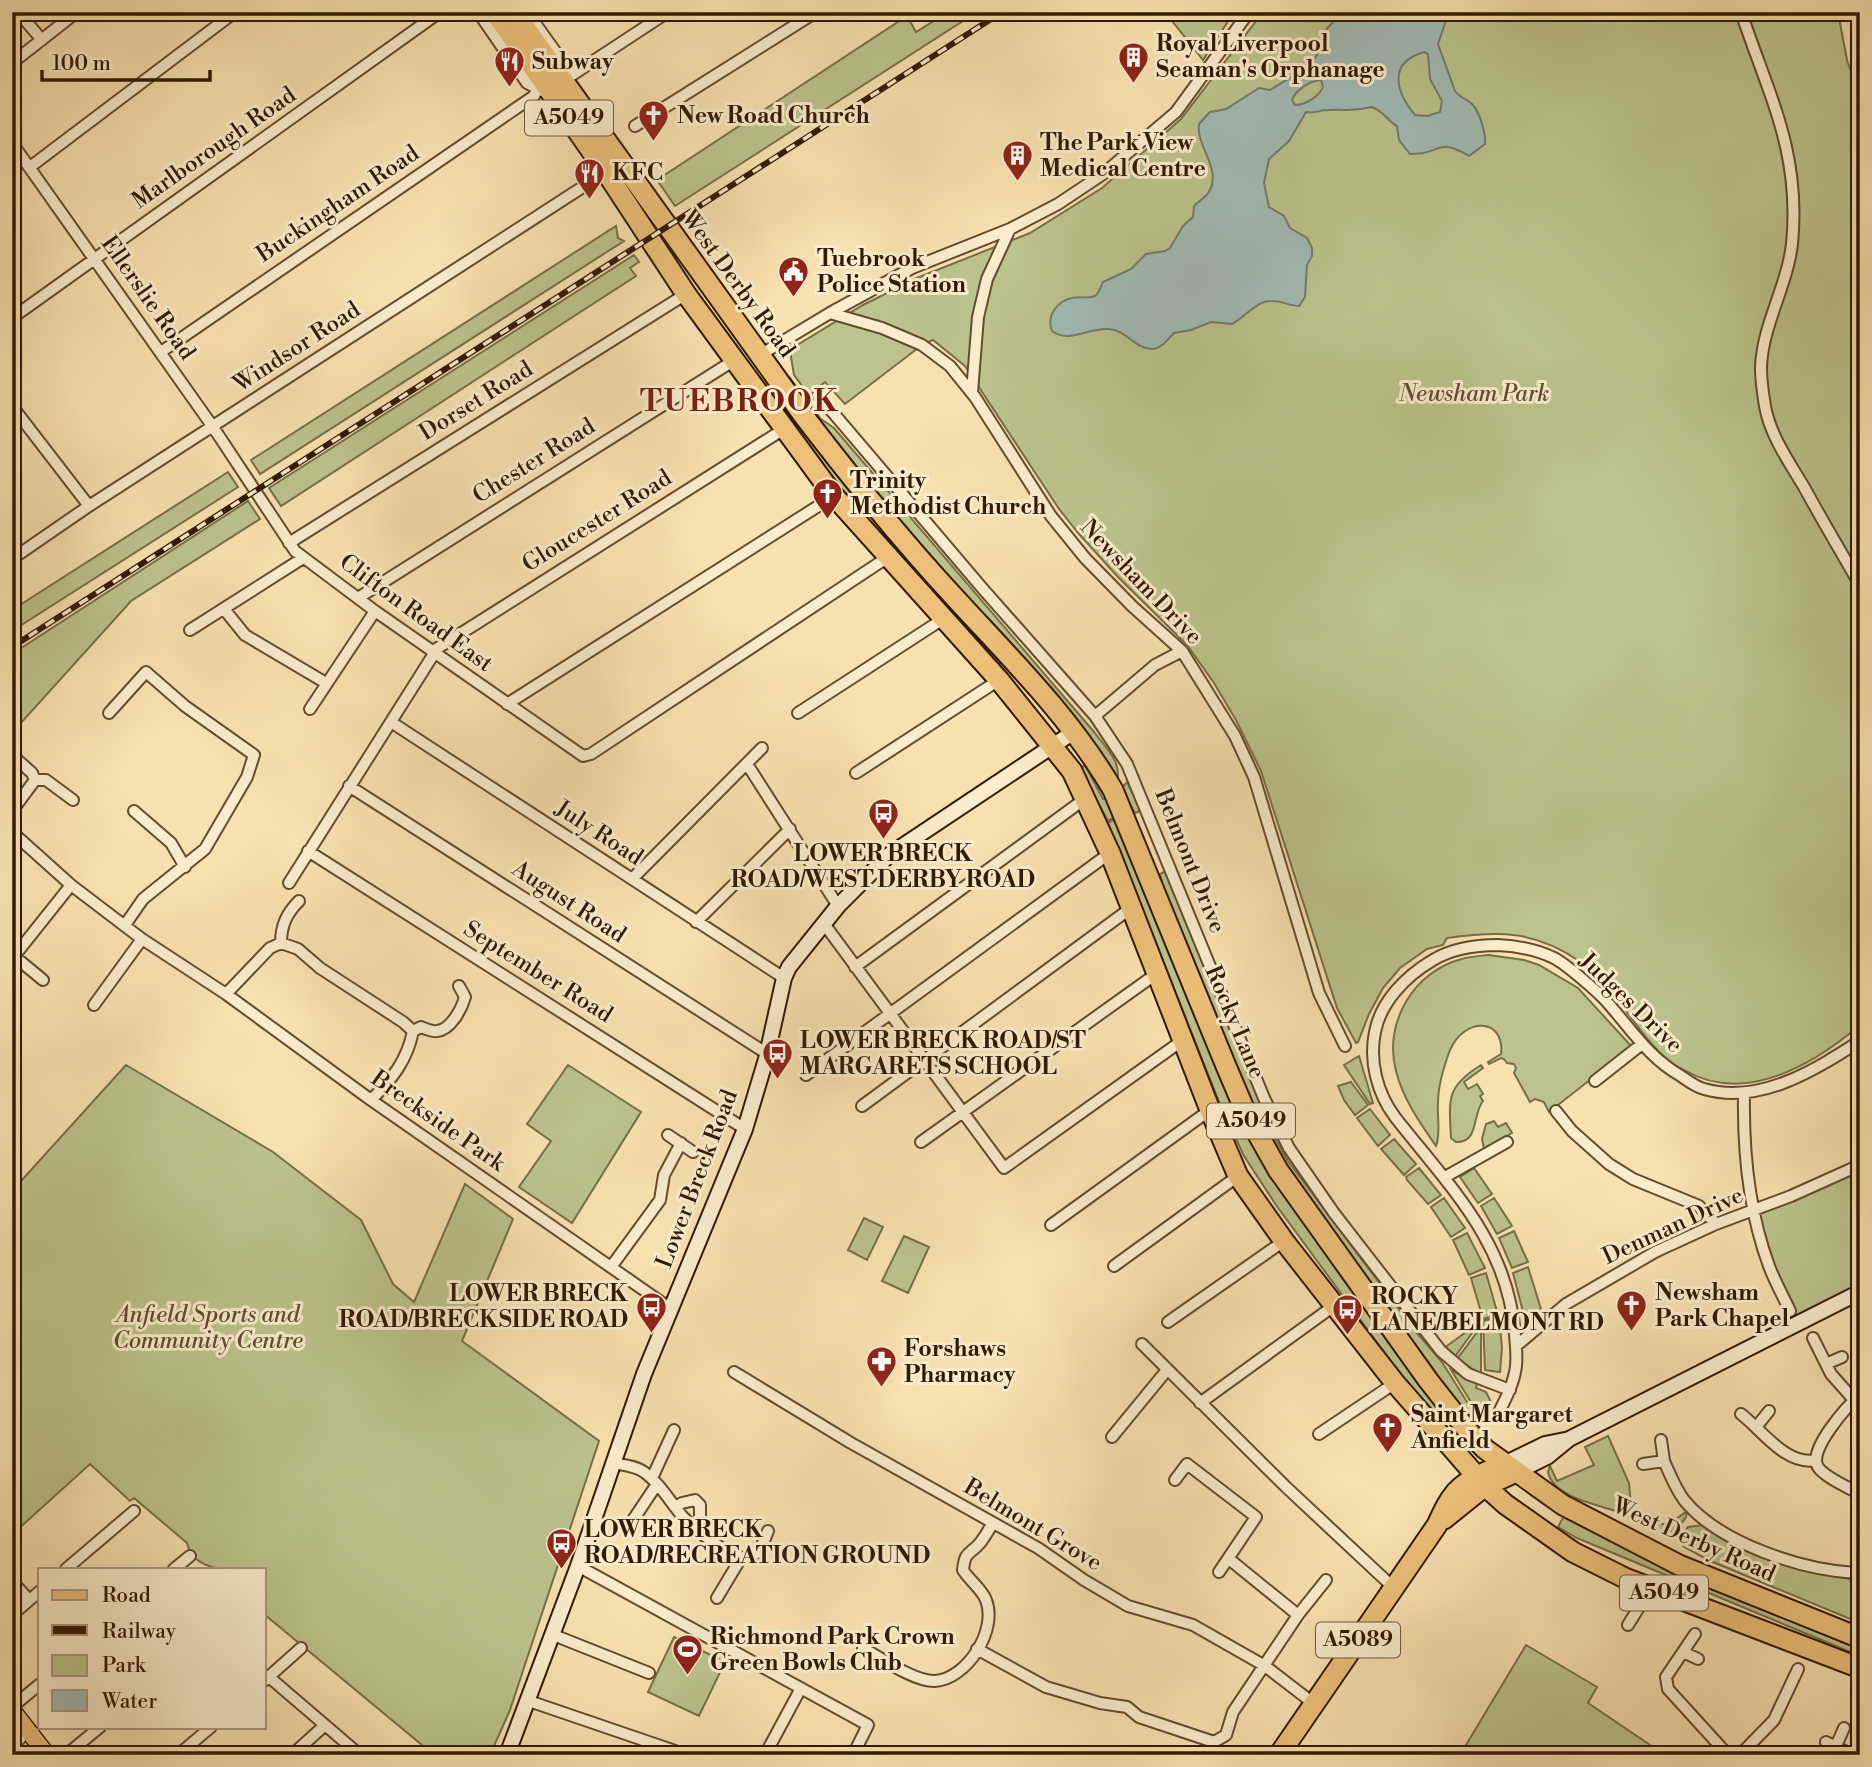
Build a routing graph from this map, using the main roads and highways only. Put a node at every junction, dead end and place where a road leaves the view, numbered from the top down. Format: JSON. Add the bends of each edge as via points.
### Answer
{"nodes":[{"id":1,"x":495,"y":12,"type":"edge"},
{"id":2,"x":514,"y":12,"type":"edge"},
{"id":3,"x":556,"y":85,"type":"junction"},
{"id":4,"x":761,"y":355,"type":"junction"},
{"id":5,"x":733,"y":361,"type":"junction"},
{"id":6,"x":1075,"y":732,"type":"joint"},
{"id":7,"x":1510,"y":1468,"type":"junction"},
{"id":8,"x":1481,"y":1481,"type":"junction"},
{"id":9,"x":1860,"y":1637,"type":"edge"},
{"id":10,"x":1860,"y":1668,"type":"edge"},
{"id":11,"x":12,"y":1709,"type":"edge"},
{"id":12,"x":47,"y":1755,"type":"edge"},
{"id":13,"x":1279,"y":1755,"type":"edge"}],
"edges":[{"from":1,"to":3,"type":"highway","name":"West Derby Road","number":"A5049"},
{"from":2,"to":3,"type":"highway","name":"West Derby Road","number":"A5049"},
{"from":3,"to":4,"type":"highway","name":"West Derby Road","number":"A5049"},
{"from":3,"to":5,"type":"highway","name":"West Derby Road","number":"A5049","via":[[606,172]]},
{"from":4,"to":5,"type":"highway"},
{"from":4,"to":6,"type":"highway","name":"West Derby Road","number":"A5049","via":[[810,425],[900,537]]},
{"from":5,"to":8,"type":"highway","name":"West Derby Road","number":"A5049","via":[[834,496],[999,680],[1072,771],[1110,853],[1238,1176],[1395,1383]]},
{"from":6,"to":7,"type":"highway","name":"Rocky Lane","number":"A5049","via":[[1113,790],[1246,1113],[1278,1170],[1428,1380],[1481,1446]]},
{"from":7,"to":8,"type":"highway"},
{"from":7,"to":9,"type":"highway","name":"West Derby Road","number":"A5049","via":[[1563,1505],[1664,1558]]},
{"from":8,"to":10,"type":"highway","number":"A5049","via":[[1505,1504],[1573,1552],[1651,1588]]},
{"from":8,"to":13,"type":"highway","number":"A5089","via":[[1437,1525]]},
{"from":11,"to":12,"type":"main road"}]}
